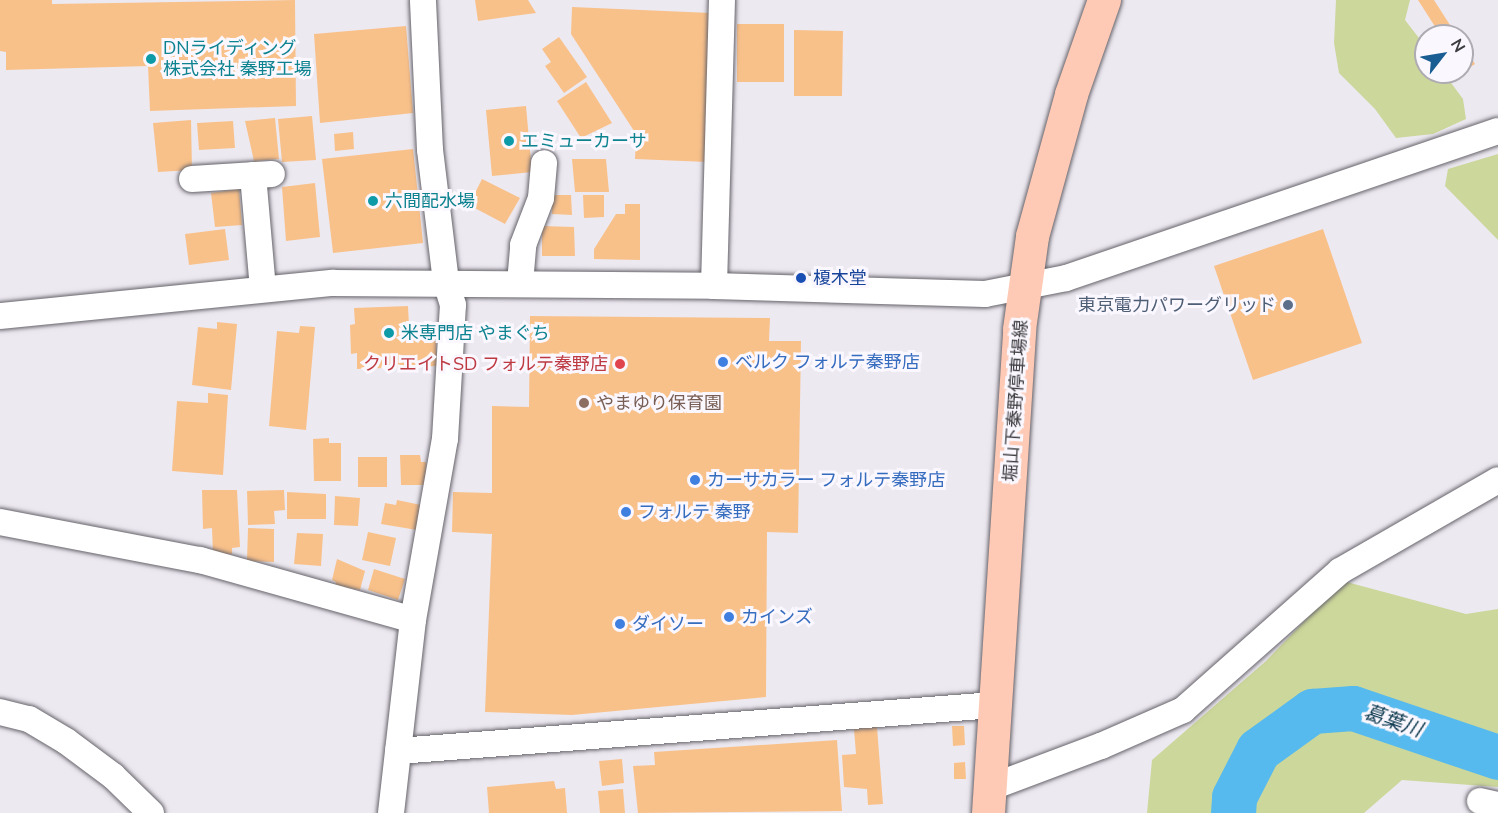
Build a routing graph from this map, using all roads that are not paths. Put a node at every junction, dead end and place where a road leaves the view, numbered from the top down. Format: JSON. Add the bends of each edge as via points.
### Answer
{"nodes":[{"id":1,"x":423,"y":0,"type":"edge"},
{"id":2,"x":722,"y":0,"type":"edge"},
{"id":3,"x":1104,"y":0,"type":"edge"},
{"id":4,"x":1494,"y":132,"type":"edge"},
{"id":5,"x":544,"y":163,"type":"dead end"},
{"id":6,"x":192,"y":179,"type":"dead end"},
{"id":7,"x":446,"y":282,"type":"junction"},
{"id":8,"x":520,"y":283,"type":"junction"},
{"id":9,"x":714,"y":286,"type":"junction"},
{"id":10,"x":1027,"y":288,"type":"junction"},
{"id":11,"x":263,"y":289,"type":"junction"},
{"id":12,"x":0,"y":316,"type":"edge"},
{"id":13,"x":1498,"y":480,"type":"edge"},
{"id":14,"x":0,"y":522,"type":"edge"},
{"id":15,"x":412,"y":620,"type":"junction"},
{"id":16,"x":995,"y":705,"type":"junction"},
{"id":17,"x":0,"y":712,"type":"edge"},
{"id":18,"x":398,"y":751,"type":"junction"},
{"id":19,"x":989,"y":800,"type":"edge"},
{"id":20,"x":151,"y":813,"type":"edge"},
{"id":21,"x":391,"y":813,"type":"edge"}],
"edges":[{"from":1,"to":7,"type":"street","via":[[430,150]]},
{"from":2,"to":9,"type":"street"},
{"from":3,"to":10,"type":"main road","name":"堀山下秦野停車場線","via":[[1071,94],[1032,236]]},
{"from":4,"to":10,"type":"street","via":[[1077,275]]},
{"from":5,"to":8,"type":"street","via":[[541,198],[523,245]]},
{"from":6,"to":11,"type":"street","via":[[262,175]]},
{"from":7,"to":8,"type":"street"},
{"from":7,"to":11,"type":"street","via":[[332,283]]},
{"from":7,"to":15,"type":"street","via":[[453,305],[446,440]]},
{"from":8,"to":9,"type":"street"},
{"from":9,"to":10,"type":"street","via":[[985,294]]},
{"from":10,"to":16,"type":"main road","name":"堀山下秦野停車場線","via":[[1019,329]]},
{"from":11,"to":12,"type":"street"},
{"from":13,"to":19,"type":"street","via":[[1341,570],[1183,710]]},
{"from":14,"to":15,"type":"street","via":[[200,560]]},
{"from":15,"to":18,"type":"street"},
{"from":16,"to":18,"type":"street"},
{"from":16,"to":19,"type":"main road","name":"堀山下秦野停車場線"},
{"from":17,"to":20,"type":"street","via":[[29,719],[66,741],[113,776]]},
{"from":18,"to":21,"type":"street"}]}
